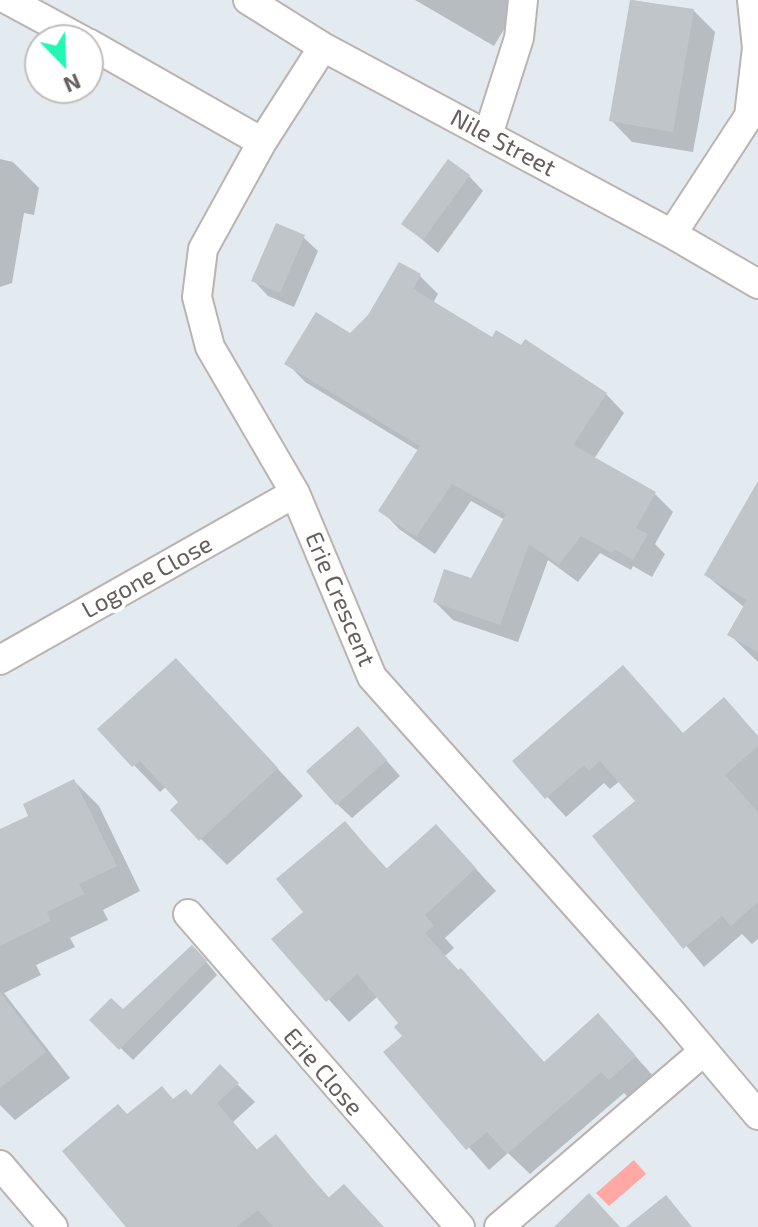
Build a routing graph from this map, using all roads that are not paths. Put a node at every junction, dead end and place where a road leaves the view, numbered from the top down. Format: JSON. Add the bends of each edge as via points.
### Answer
{"nodes":[{"id":1,"x":8,"y":0,"type":"edge"},
{"id":2,"x":248,"y":0,"type":"edge"},
{"id":3,"x":523,"y":0,"type":"edge"},
{"id":4,"x":752,"y":0,"type":"edge"},
{"id":5,"x":52,"y":24,"type":"edge"},
{"id":6,"x":323,"y":47,"type":"junction"},
{"id":7,"x":104,"y":52,"type":"edge"},
{"id":8,"x":488,"y":135,"type":"junction"},
{"id":9,"x":262,"y":142,"type":"junction"},
{"id":10,"x":672,"y":234,"type":"junction"},
{"id":11,"x":758,"y":284,"type":"edge"},
{"id":12,"x":295,"y":493,"type":"junction"},
{"id":13,"x":0,"y":660,"type":"edge"},
{"id":14,"x":188,"y":914,"type":"dead end"},
{"id":15,"x":704,"y":1051,"type":"junction"},
{"id":16,"x":758,"y":1115,"type":"edge"},
{"id":17,"x":0,"y":1165,"type":"edge"},
{"id":18,"x":53,"y":1227,"type":"edge"},
{"id":19,"x":460,"y":1227,"type":"edge"},
{"id":20,"x":499,"y":1227,"type":"edge"}],
"edges":[{"from":1,"to":5,"type":"street"},
{"from":2,"to":6,"type":"street","name":"Nile Street"},
{"from":3,"to":8,"type":"street","via":[[519,38]]},
{"from":4,"to":10,"type":"street","via":[[757,48],[749,116]]},
{"from":6,"to":8,"type":"street","name":"Nile Street"},
{"from":6,"to":9,"type":"street","name":"Erie Crescent"},
{"from":7,"to":9,"type":"street"},
{"from":8,"to":10,"type":"street","name":"Nile Street"},
{"from":9,"to":12,"type":"street","name":"Erie Crescent","via":[[203,249],[197,297],[210,347]]},
{"from":10,"to":11,"type":"street","name":"Nile Street"},
{"from":12,"to":13,"type":"street","name":"Logone Close"},
{"from":12,"to":15,"type":"street","name":"Erie Crescent","via":[[372,677]]},
{"from":14,"to":19,"type":"street","name":"Erie Close"},
{"from":15,"to":16,"type":"street","name":"Erie Crescent"},
{"from":15,"to":20,"type":"street"},
{"from":17,"to":18,"type":"street"}]}
